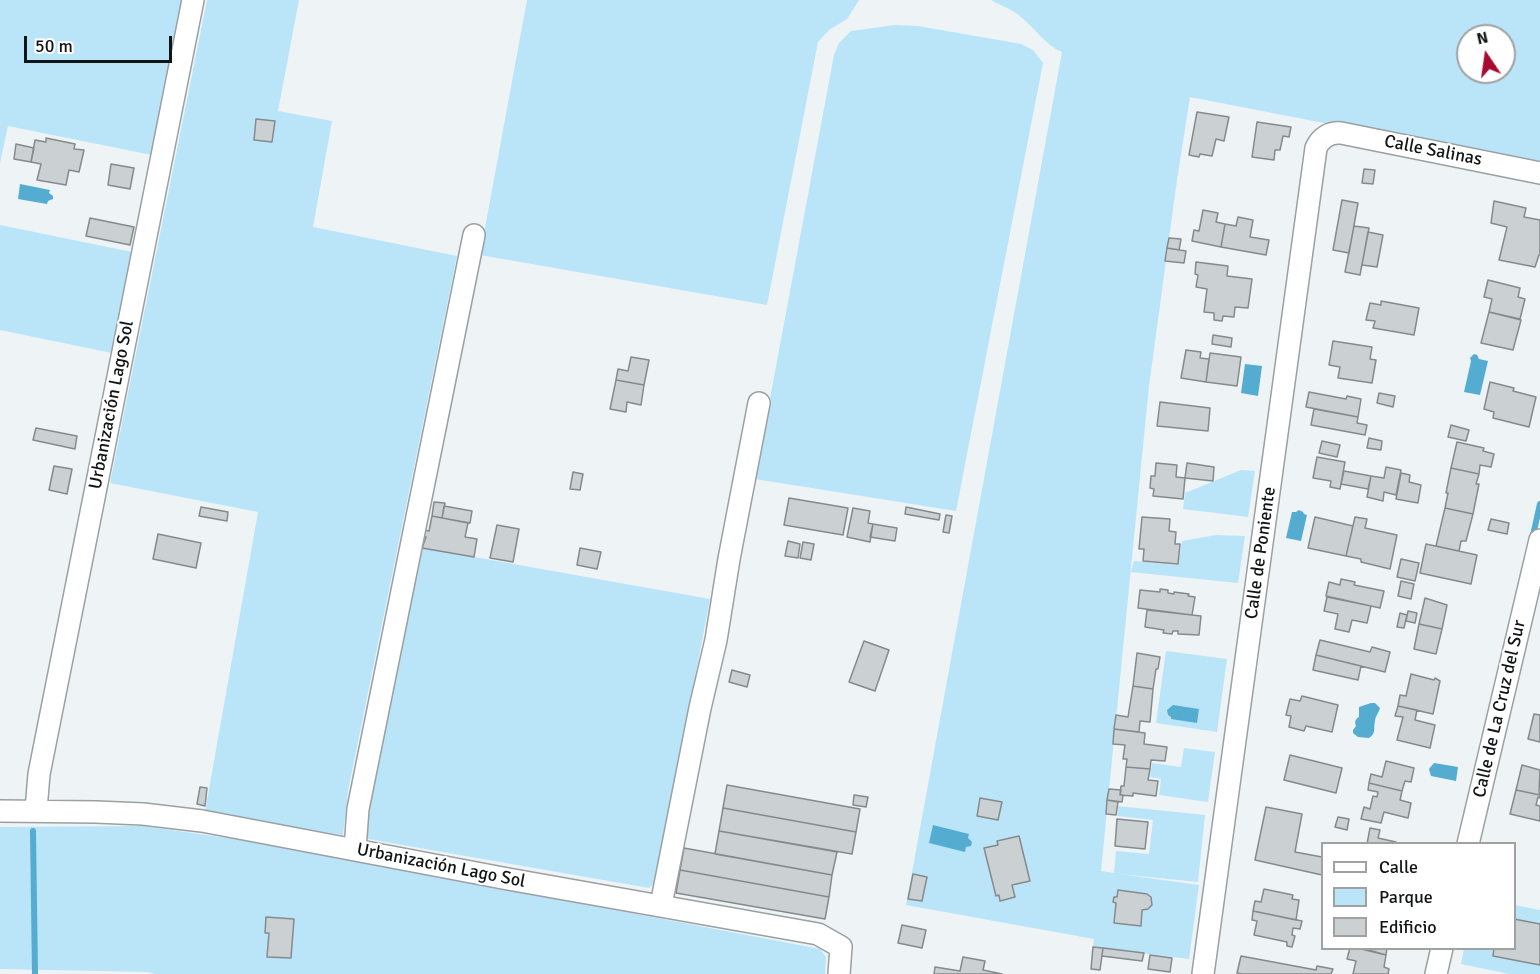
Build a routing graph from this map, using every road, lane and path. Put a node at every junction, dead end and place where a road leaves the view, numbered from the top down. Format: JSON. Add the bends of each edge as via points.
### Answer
{"nodes":[{"id":1,"x":193,"y":0,"type":"edge"},
{"id":2,"x":1326,"y":135,"type":"joint"},
{"id":3,"x":1540,"y":173,"type":"edge"},
{"id":4,"x":474,"y":235,"type":"dead end"},
{"id":5,"x":759,"y":403,"type":"dead end"},
{"id":6,"x":1540,"y":540,"type":"edge"},
{"id":7,"x":0,"y":810,"type":"edge"},
{"id":8,"x":36,"y":810,"type":"junction"},
{"id":9,"x":1467,"y":842,"type":"edge"},
{"id":10,"x":355,"y":849,"type":"junction"},
{"id":11,"x":661,"y":905,"type":"junction"},
{"id":12,"x":1442,"y":950,"type":"edge"},
{"id":13,"x":839,"y":974,"type":"edge"},
{"id":14,"x":1203,"y":974,"type":"edge"},
{"id":15,"x":1436,"y":974,"type":"edge"}],
"edges":[{"from":1,"to":8,"type":"street","name":"Urbanización Lago Sol","via":[[39,774]]},
{"from":2,"to":3,"type":"street","name":"Calle Salinas","via":[[1336,132]]},
{"from":2,"to":14,"type":"street","name":"Calle de Poniente","via":[[1316,148]]},
{"from":4,"to":10,"type":"street","via":[[358,809]]},
{"from":5,"to":11,"type":"street","via":[[716,640]]},
{"from":6,"to":9,"type":"street","name":"Calle de La Cruz del Sur"},
{"from":7,"to":8,"type":"street","name":"Urbanización Lago Sol"},
{"from":8,"to":10,"type":"street","name":"Urbanización Lago Sol","via":[[143,814],[202,821]]},
{"from":10,"to":11,"type":"street","name":"Urbanización Lago Sol"},
{"from":11,"to":13,"type":"street","name":"Urbanización Lago Sol","via":[[818,934],[841,947]]},
{"from":12,"to":15,"type":"street"}]}
